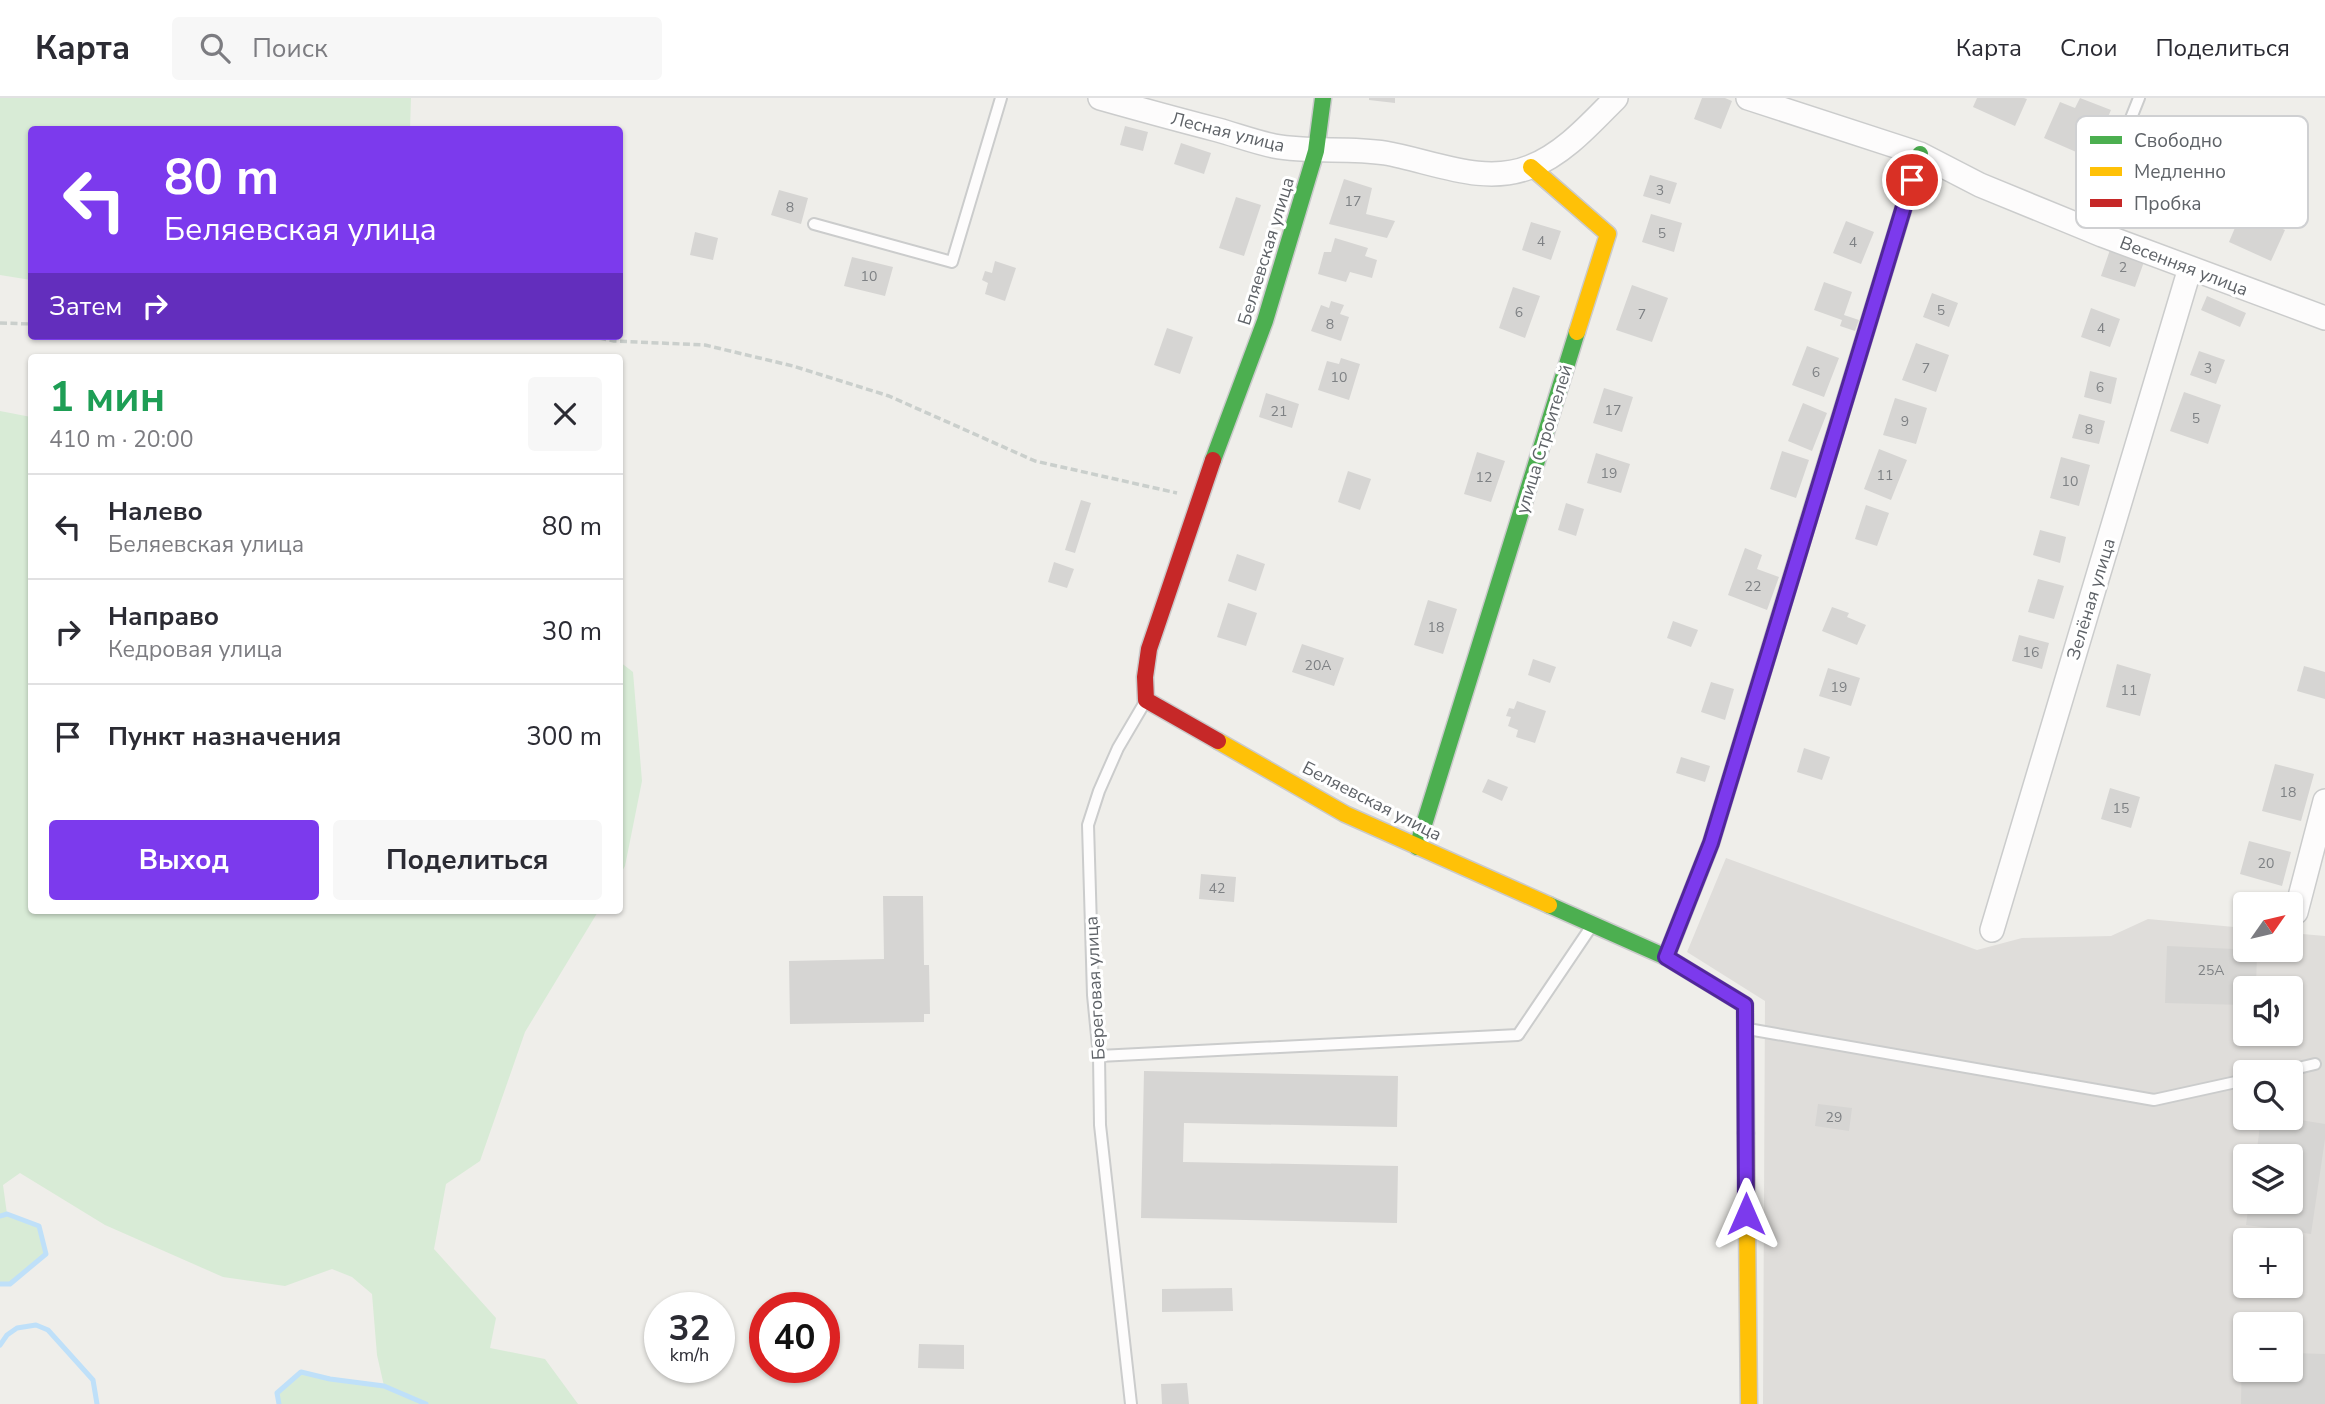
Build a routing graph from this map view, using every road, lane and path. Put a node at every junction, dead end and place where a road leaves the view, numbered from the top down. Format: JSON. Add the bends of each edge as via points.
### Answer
{"nodes":[{"id":1,"x":1001,"y":98,"type":"edge"},
{"id":2,"x":1100,"y":98,"type":"edge"},
{"id":3,"x":1323,"y":98,"type":"edge"},
{"id":4,"x":1616,"y":98,"type":"edge"},
{"id":5,"x":1748,"y":98,"type":"edge"},
{"id":6,"x":2139,"y":98,"type":"edge"},
{"id":7,"x":2132,"y":116,"type":"edge"},
{"id":8,"x":1317,"y":142,"type":"junction"},
{"id":9,"x":1920,"y":154,"type":"junction"},
{"id":10,"x":1531,"y":167,"type":"junction"},
{"id":11,"x":814,"y":223,"type":"dead end"},
{"id":12,"x":2076,"y":225,"type":"edge"},
{"id":13,"x":2087,"y":229,"type":"edge"},
{"id":14,"x":2190,"y":268,"type":"junction"},
{"id":15,"x":2325,"y":318,"type":"edge"},
{"id":16,"x":0,"y":323,"type":"edge"},
{"id":17,"x":28,"y":324,"type":"edge"},
{"id":18,"x":609,"y":340,"type":"edge"},
{"id":19,"x":1199,"y":498,"type":"junction"},
{"id":20,"x":1146,"y":700,"type":"junction"},
{"id":21,"x":2325,"y":801,"type":"edge"},
{"id":22,"x":1417,"y":847,"type":"junction"},
{"id":23,"x":2301,"y":892,"type":"edge"},
{"id":24,"x":1593,"y":924,"type":"junction"},
{"id":25,"x":1992,"y":930,"type":"dead end"},
{"id":26,"x":1666,"y":957,"type":"junction"},
{"id":27,"x":1745,"y":1028,"type":"junction"},
{"id":28,"x":1099,"y":1056,"type":"junction"},
{"id":29,"x":2315,"y":1064,"type":"dead end"},
{"id":30,"x":2303,"y":1067,"type":"edge"},
{"id":31,"x":2233,"y":1083,"type":"edge"},
{"id":32,"x":1131,"y":1404,"type":"edge"},
{"id":33,"x":1749,"y":1404,"type":"edge"}],
"edges":[{"from":1,"to":11,"type":"lane","via":[[952,262]]},
{"from":2,"to":8,"type":"street","name":"Лесная улица","via":[[1274,146]]},
{"from":3,"to":8,"type":"street","name":"Беляевская улица"},
{"from":4,"to":10,"type":"street","via":[[1575,138]]},
{"from":5,"to":9,"type":"street","name":"Весенняя улица"},
{"from":6,"to":7,"type":"lane"},
{"from":8,"to":10,"type":"street","name":"Лесная улица","via":[[1480,174]]},
{"from":8,"to":19,"type":"street","name":"Беляевская улица","via":[[1265,321]]},
{"from":9,"to":12,"type":"street","name":"Весенняя улица","via":[[1980,186]]},
{"from":9,"to":26,"type":"street","via":[[1711,843]]},
{"from":10,"to":22,"type":"street","name":"улица Строителей","via":[[1608,234]]},
{"from":13,"to":14,"type":"street","name":"Весенняя улица"},
{"from":14,"to":15,"type":"street","name":"Весенняя улица"},
{"from":14,"to":25,"type":"street","name":"Зелёная улица"},
{"from":16,"to":17,"type":"path"},
{"from":18,"to":19,"type":"path","via":[[705,345],[793,366],[889,396],[1035,461]]},
{"from":19,"to":20,"type":"street","name":"Беляевская улица","via":[[1149,649]]},
{"from":20,"to":22,"type":"street","name":"Беляевская улица","via":[[1345,814]]},
{"from":20,"to":28,"type":"lane","name":"Береговая улица","via":[[1118,748],[1088,825]]},
{"from":21,"to":23,"type":"street"},
{"from":22,"to":24,"type":"street","name":"Беляевская улица"},
{"from":24,"to":26,"type":"street","name":"Беляевская улица"},
{"from":24,"to":28,"type":"lane","via":[[1518,1035]]},
{"from":26,"to":27,"type":"street","name":"Беляевская улица","via":[[1745,1005]]},
{"from":27,"to":31,"type":"lane","via":[[2154,1100]]},
{"from":27,"to":33,"type":"street","name":"Беляевская улица"},
{"from":28,"to":32,"type":"lane","name":"Береговая улица","via":[[1105,1181]]},
{"from":29,"to":30,"type":"lane"}]}
